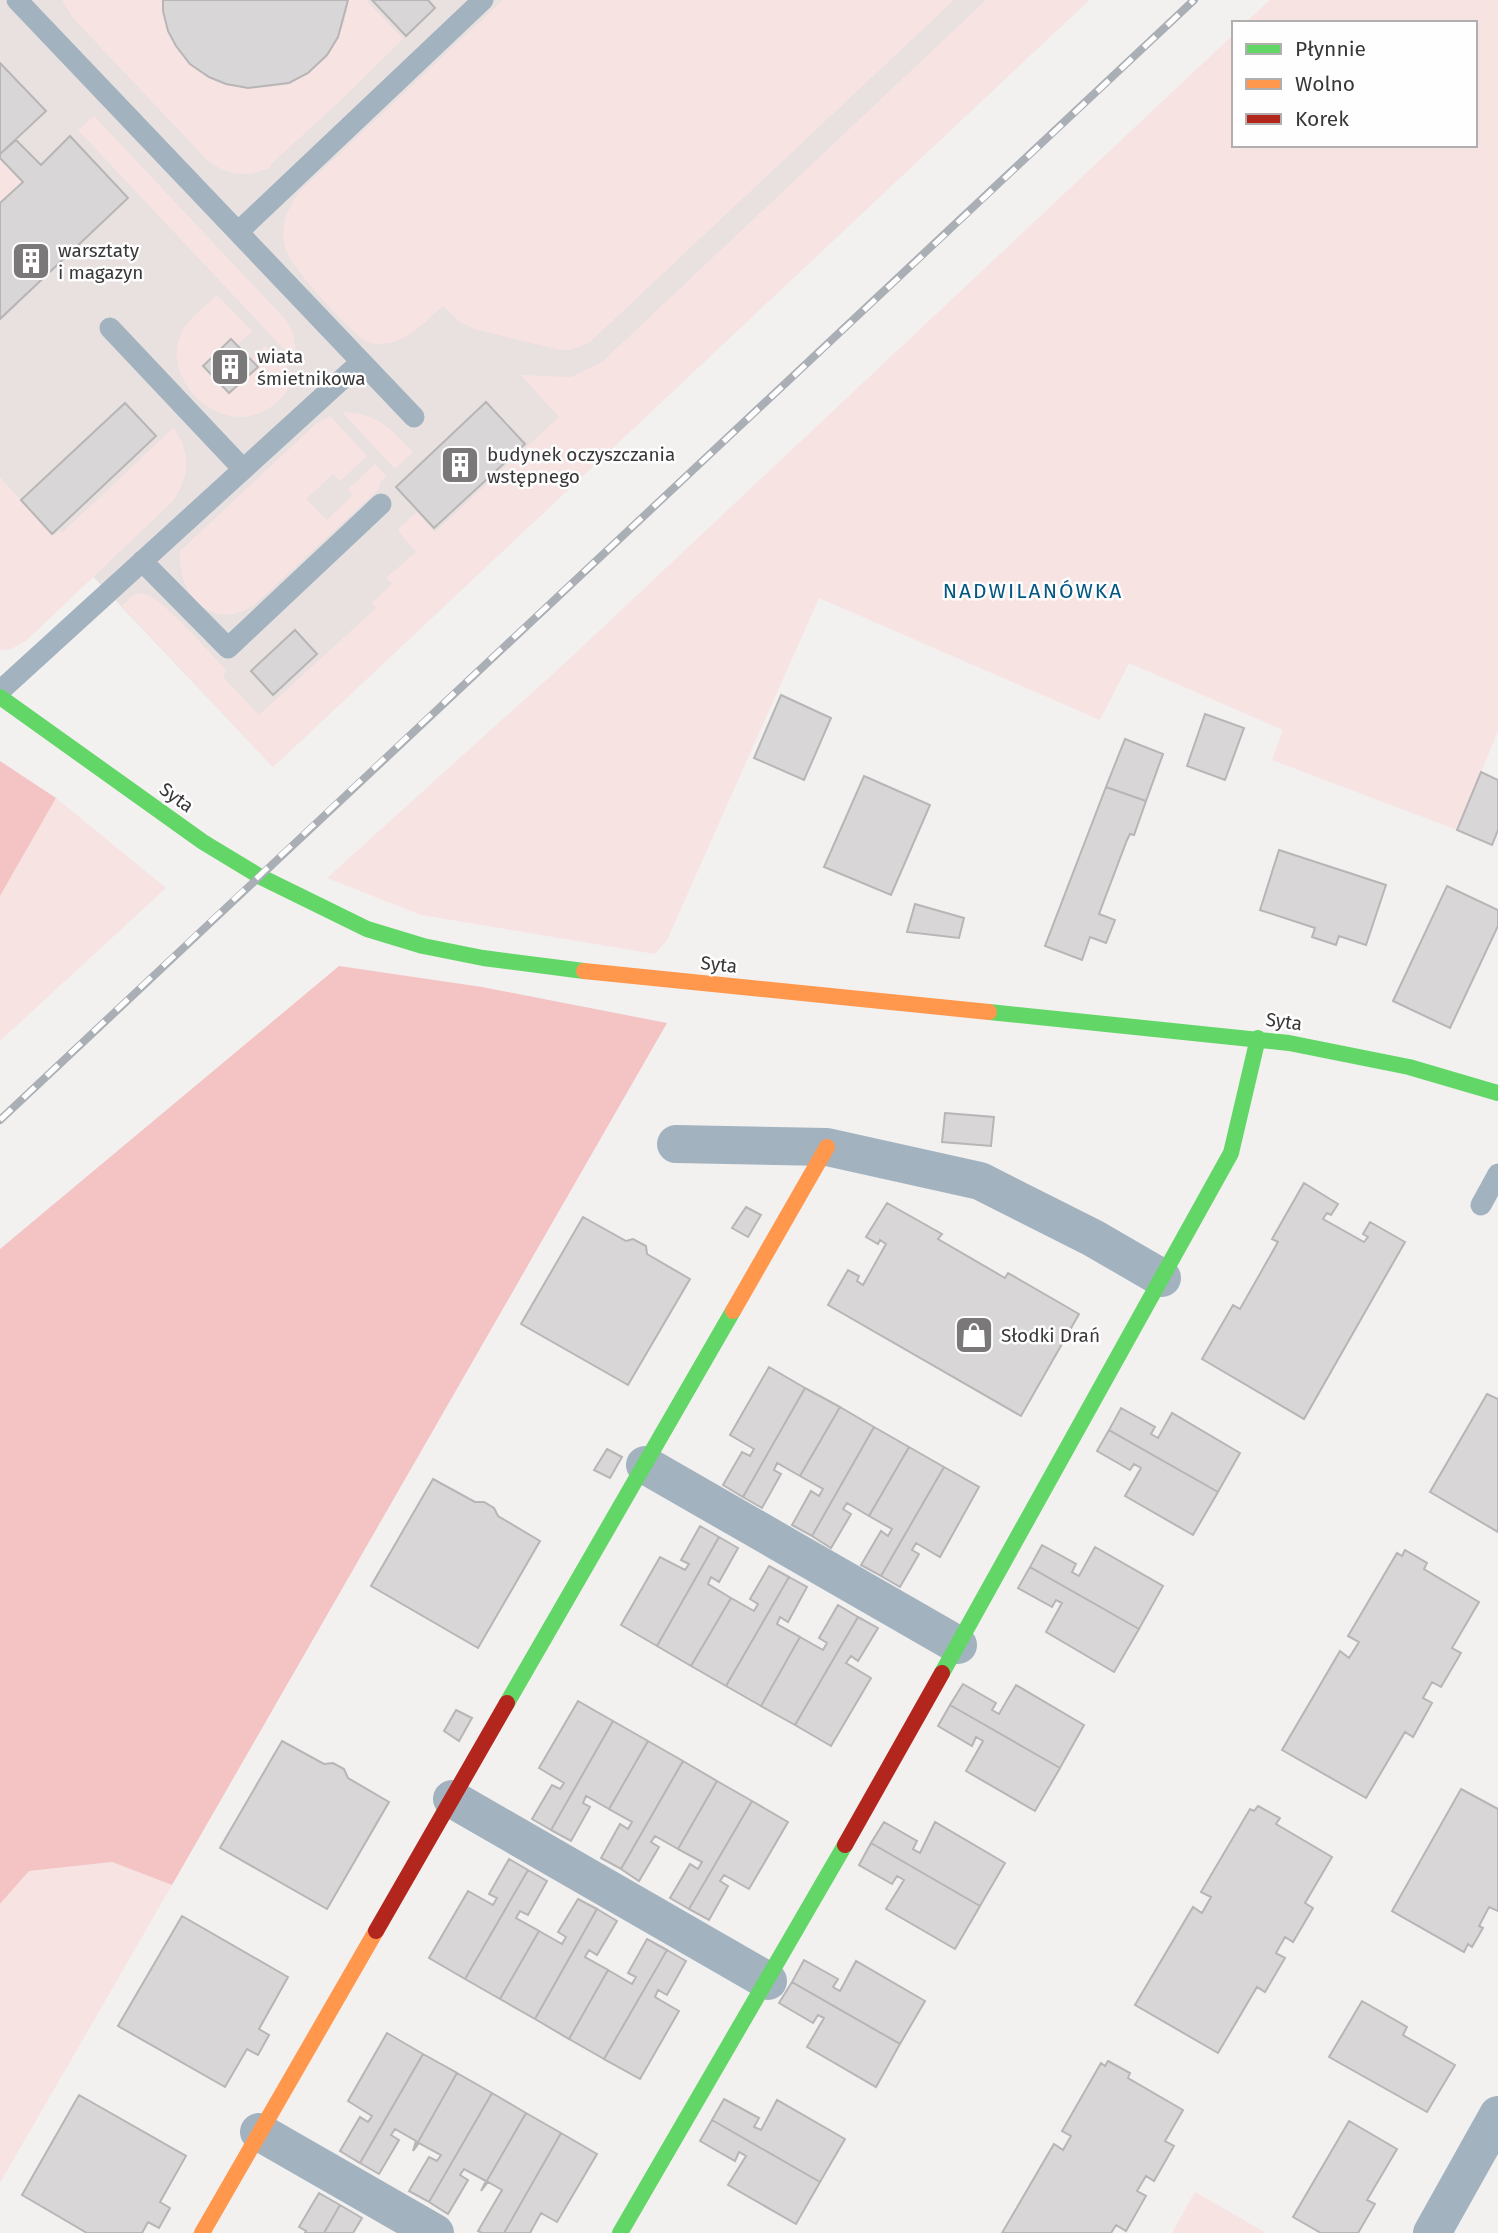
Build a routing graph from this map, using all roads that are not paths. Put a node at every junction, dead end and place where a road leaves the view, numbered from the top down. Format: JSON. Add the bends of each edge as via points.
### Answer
{"nodes":[{"id":1,"x":17,"y":0,"type":"edge"},
{"id":2,"x":483,"y":0,"type":"edge"},
{"id":3,"x":238,"y":232,"type":"junction"},
{"id":4,"x":110,"y":327,"type":"dead end"},
{"id":5,"x":360,"y":362,"type":"junction"},
{"id":6,"x":414,"y":417,"type":"dead end"},
{"id":7,"x":243,"y":469,"type":"junction"},
{"id":8,"x":381,"y":504,"type":"dead end"},
{"id":9,"x":142,"y":561,"type":"junction"},
{"id":10,"x":0,"y":691,"type":"edge"},
{"id":11,"x":0,"y":697,"type":"edge"},
{"id":12,"x":1258,"y":1038,"type":"junction"},
{"id":13,"x":1498,"y":1093,"type":"edge"},
{"id":14,"x":676,"y":1144,"type":"dead end"},
{"id":15,"x":827,"y":1147,"type":"junction"},
{"id":16,"x":1498,"y":1174,"type":"edge"},
{"id":17,"x":1481,"y":1205,"type":"dead end"},
{"id":18,"x":1162,"y":1278,"type":"junction"},
{"id":19,"x":645,"y":1465,"type":"junction"},
{"id":20,"x":958,"y":1645,"type":"junction"},
{"id":21,"x":452,"y":1799,"type":"junction"},
{"id":22,"x":768,"y":1981,"type":"junction"},
{"id":23,"x":1498,"y":2115,"type":"edge"},
{"id":24,"x":259,"y":2132,"type":"junction"},
{"id":25,"x":202,"y":2233,"type":"edge"},
{"id":26,"x":435,"y":2233,"type":"edge"},
{"id":27,"x":620,"y":2233,"type":"edge"},
{"id":28,"x":1432,"y":2233,"type":"edge"}],
"edges":[{"from":1,"to":3,"type":"lane"},
{"from":2,"to":3,"type":"lane"},
{"from":3,"to":5,"type":"lane"},
{"from":4,"to":7,"type":"lane"},
{"from":5,"to":6,"type":"lane"},
{"from":5,"to":7,"type":"lane"},
{"from":7,"to":9,"type":"lane"},
{"from":8,"to":9,"type":"lane","via":[[228,648]]},
{"from":9,"to":10,"type":"lane"},
{"from":11,"to":12,"type":"street","name":"Syta","via":[[258,876],[368,929],[423,946],[640,978]]},
{"from":12,"to":13,"type":"street","name":"Syta","via":[[1337,1049]]},
{"from":12,"to":18,"type":"street","via":[[1231,1153]]},
{"from":14,"to":15,"type":"street"},
{"from":15,"to":18,"type":"street","via":[[980,1181]]},
{"from":15,"to":19,"type":"street"},
{"from":16,"to":17,"type":"lane"},
{"from":18,"to":20,"type":"street"},
{"from":19,"to":20,"type":"street"},
{"from":19,"to":21,"type":"street"},
{"from":20,"to":22,"type":"street"},
{"from":21,"to":22,"type":"street"},
{"from":21,"to":24,"type":"street"},
{"from":22,"to":27,"type":"street"},
{"from":23,"to":28,"type":"street"},
{"from":24,"to":25,"type":"street"},
{"from":24,"to":26,"type":"street"}]}
